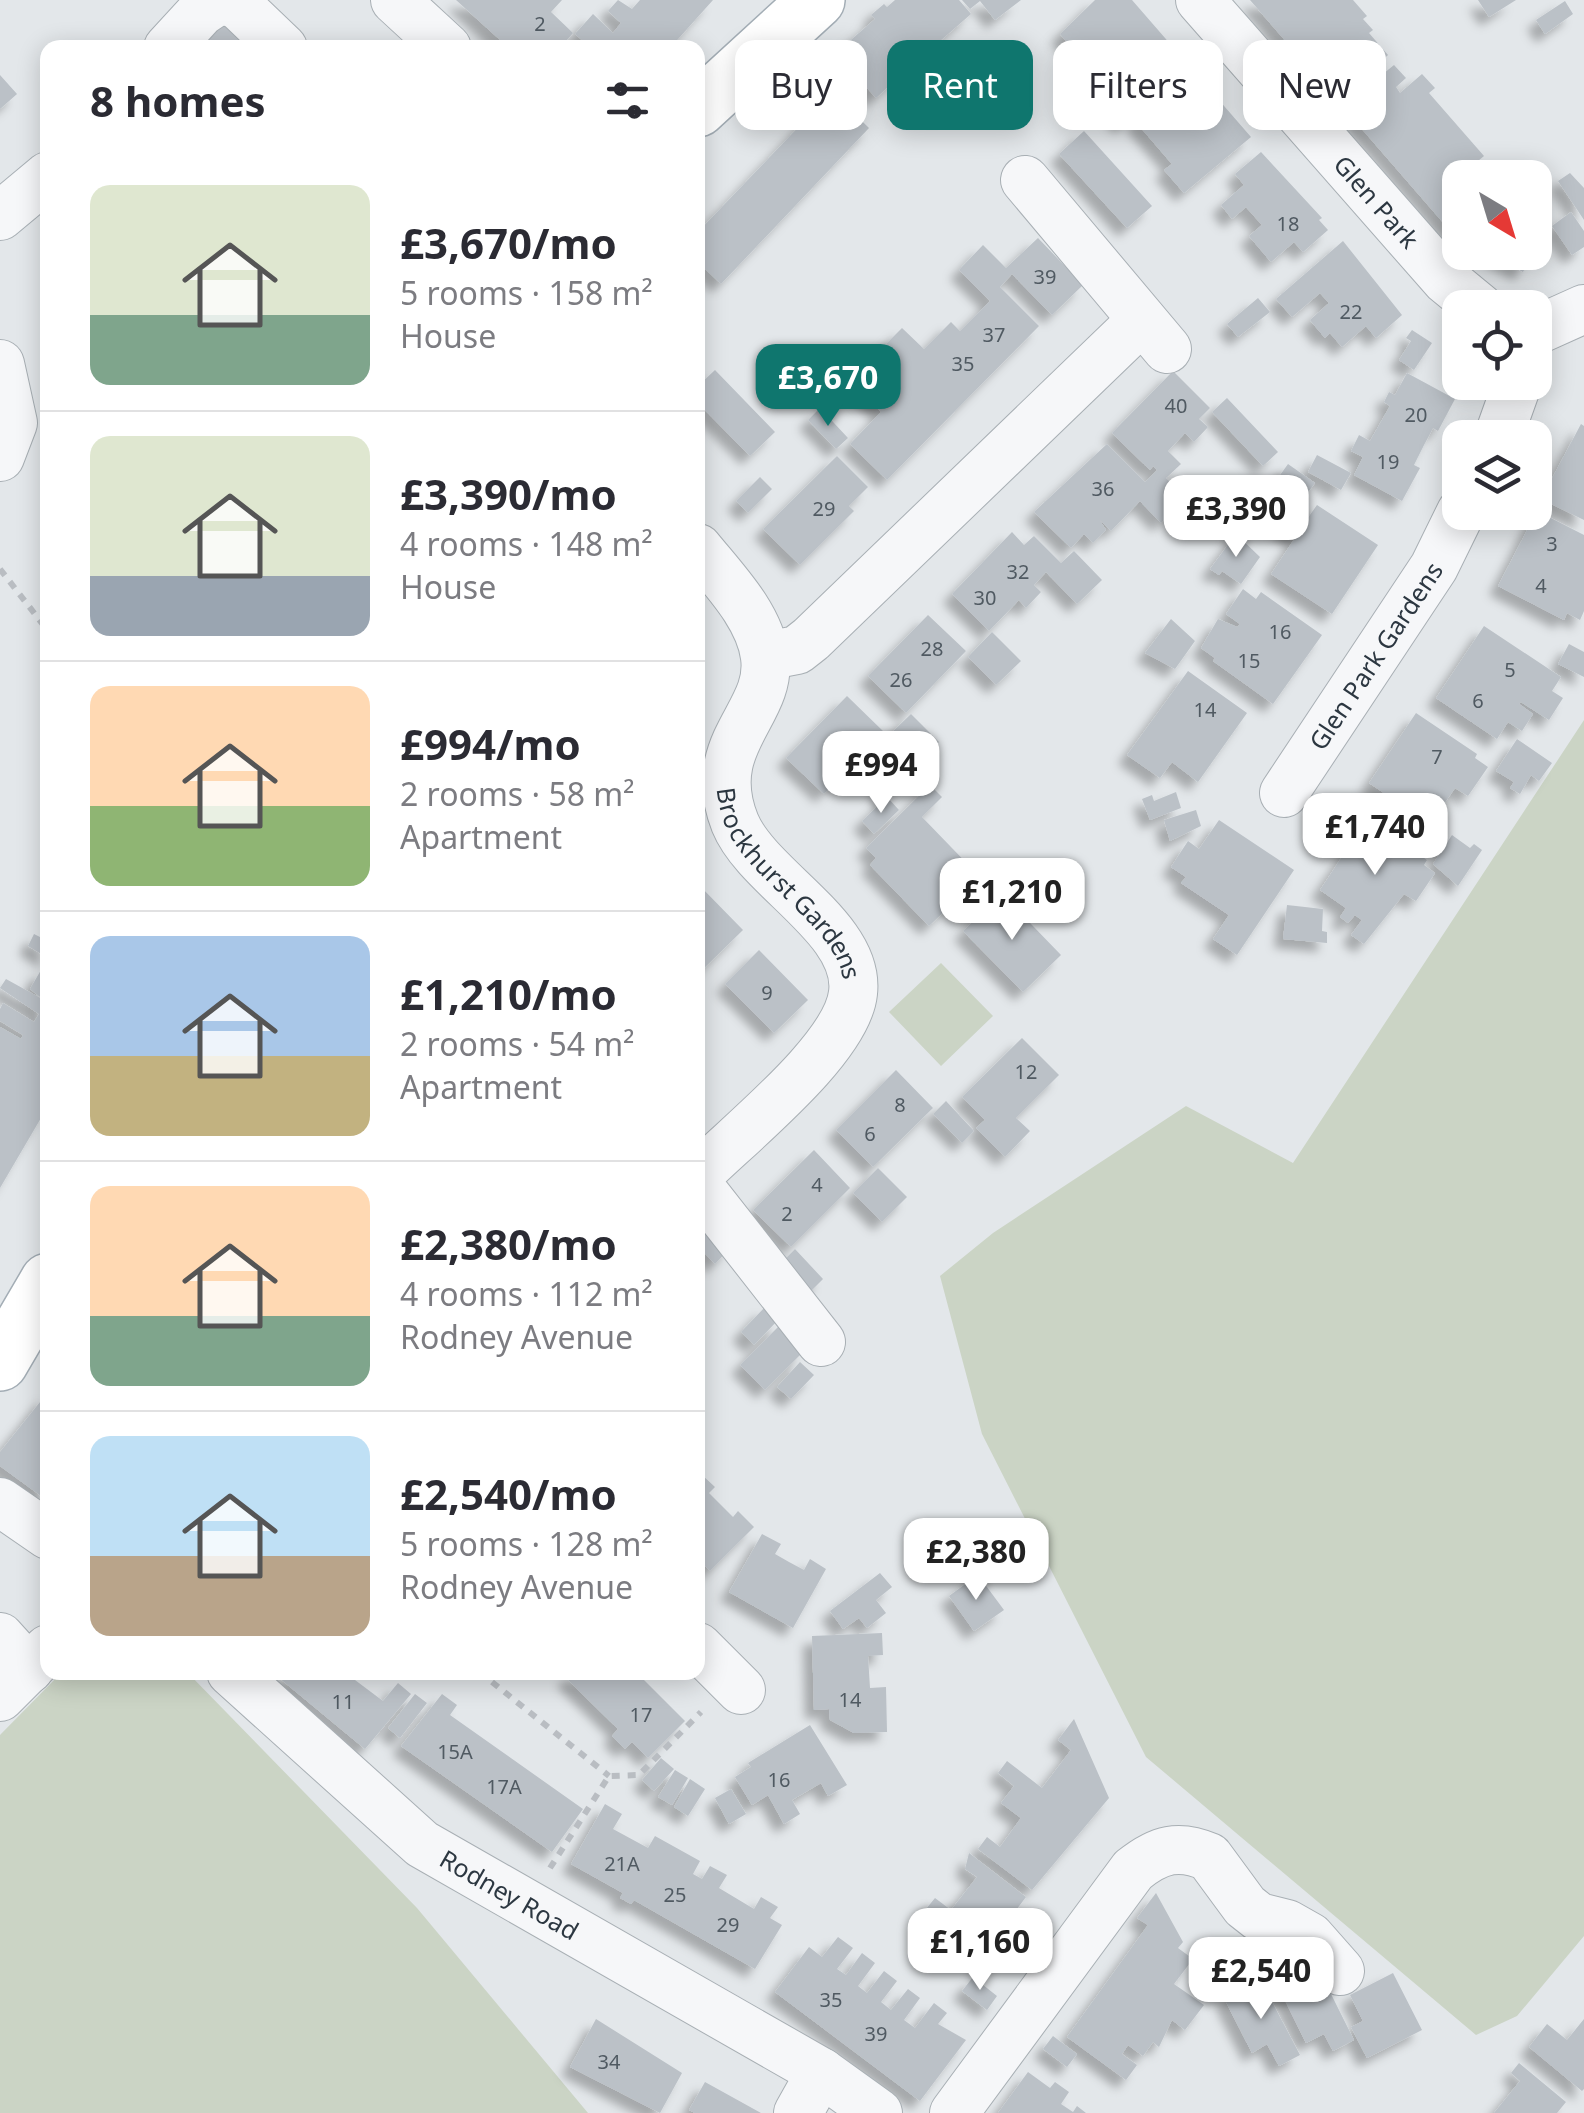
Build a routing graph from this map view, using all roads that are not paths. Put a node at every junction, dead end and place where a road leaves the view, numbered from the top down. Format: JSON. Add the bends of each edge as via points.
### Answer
{"nodes":[{"id":1,"x":222,"y":0,"type":"edge"},
{"id":2,"x":816,"y":0,"type":"edge"},
{"id":3,"x":1200,"y":0,"type":"edge"},
{"id":4,"x":175,"y":40,"type":"edge"},
{"id":5,"x":275,"y":40,"type":"edge"},
{"id":6,"x":705,"y":103,"type":"edge"},
{"id":7,"x":1025,"y":180,"type":"dead end"},
{"id":8,"x":40,"y":183,"type":"edge"},
{"id":9,"x":0,"y":216,"type":"edge"},
{"id":10,"x":1458,"y":290,"type":"edge"},
{"id":11,"x":1584,"y":309,"type":"edge"},
{"id":12,"x":1552,"y":323,"type":"edge"},
{"id":13,"x":0,"y":364,"type":"edge"},
{"id":14,"x":0,"y":457,"type":"edge"},
{"id":15,"x":1452,"y":530,"type":"edge"},
{"id":16,"x":705,"y":557,"type":"edge"},
{"id":17,"x":766,"y":656,"type":"junction"},
{"id":18,"x":1284,"y":793,"type":"dead end"},
{"id":19,"x":705,"y":1159,"type":"edge"},
{"id":20,"x":705,"y":1164,"type":"edge"},
{"id":21,"x":26,"y":1300,"type":"edge"},
{"id":22,"x":821,"y":1342,"type":"dead end"},
{"id":23,"x":0,"y":1363,"type":"edge"},
{"id":24,"x":0,"y":1502,"type":"edge"},
{"id":25,"x":40,"y":1530,"type":"edge"},
{"id":26,"x":705,"y":1654,"type":"edge"},
{"id":27,"x":241,"y":1680,"type":"edge"},
{"id":28,"x":736,"y":1686,"type":"road end"},
{"id":29,"x":1340,"y":1971,"type":"dead end"},
{"id":30,"x":821,"y":2072,"type":"junction"},
{"id":31,"x":798,"y":2113,"type":"edge"},
{"id":32,"x":878,"y":2113,"type":"edge"},
{"id":33,"x":954,"y":2113,"type":"edge"}],
"edges":[{"from":1,"to":4,"type":"street"},
{"from":1,"to":5,"type":"street","via":[[240,6]]},
{"from":2,"to":6,"type":"main road"},
{"from":3,"to":10,"type":"street","name":"Glen Park"},
{"from":7,"to":17,"type":"street","via":[[1141,318],[812,639],[797,650]]},
{"from":8,"to":9,"type":"street"},
{"from":11,"to":12,"type":"street"},
{"from":13,"to":14,"type":"street","via":[[13,422]]},
{"from":15,"to":18,"type":"street","name":"Glen Park Gardens"},
{"from":16,"to":17,"type":"street","via":[[746,609]]},
{"from":17,"to":19,"type":"street","name":"Brockhurst Gardens","via":[[763,686],[734,740],[728,798],[736,826],[756,854],[837,940],[854,990],[835,1040]]},
{"from":20,"to":22,"type":"street"},
{"from":21,"to":23,"type":"main road"},
{"from":24,"to":25,"type":"street"},
{"from":26,"to":28,"type":"street"},
{"from":27,"to":30,"type":"street","name":"Rodney Road","via":[[422,1844]]},
{"from":29,"to":33,"type":"street","via":[[1310,1937],[1244,1906],[1210,1857],[1172,1848],[1152,1855],[1133,1870]]},
{"from":30,"to":31,"type":"street"},
{"from":30,"to":32,"type":"street","name":"Rodney Road"}]}
